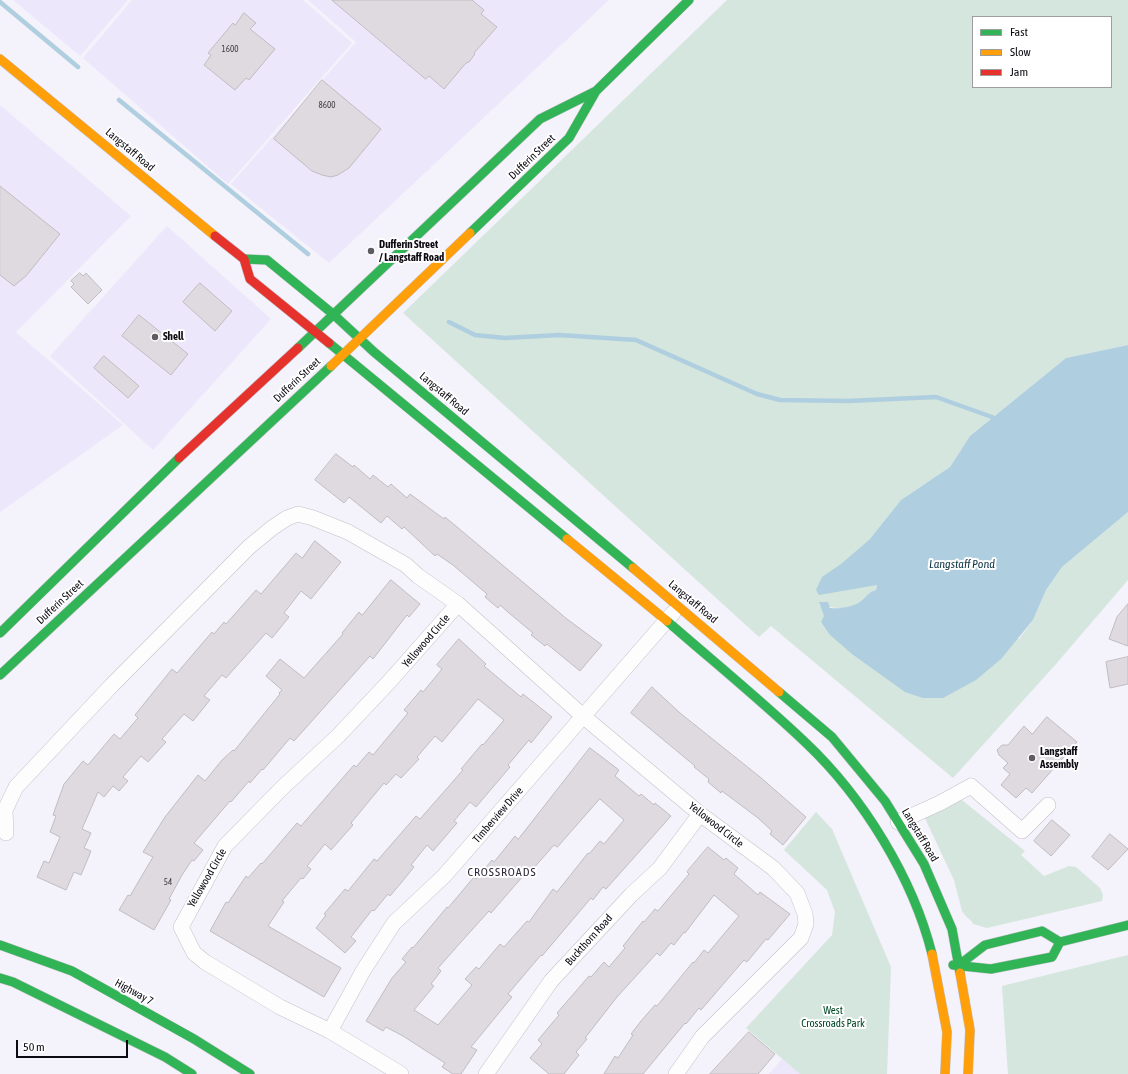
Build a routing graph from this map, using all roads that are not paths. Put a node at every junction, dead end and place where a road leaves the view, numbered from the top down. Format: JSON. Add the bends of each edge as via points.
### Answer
{"nodes":[{"id":1,"x":689,"y":0,"type":"edge"},
{"id":2,"x":0,"y":59,"type":"edge"},
{"id":3,"x":596,"y":91,"type":"junction"},
{"id":4,"x":244,"y":259,"type":"junction"},
{"id":5,"x":333,"y":314,"type":"junction"},
{"id":6,"x":316,"y":332,"type":"junction"},
{"id":7,"x":359,"y":338,"type":"junction"},
{"id":8,"x":343,"y":354,"type":"junction"},
{"id":9,"x":458,"y":604,"type":"junction"},
{"id":10,"x":679,"y":606,"type":"junction"},
{"id":11,"x":667,"y":621,"type":"junction"},
{"id":12,"x":0,"y":633,"type":"edge"},
{"id":13,"x":0,"y":675,"type":"edge"},
{"id":14,"x":584,"y":717,"type":"junction"},
{"id":15,"x":1048,"y":805,"type":"dead end"},
{"id":16,"x":700,"y":814,"type":"junction"},
{"id":17,"x":898,"y":822,"type":"junction"},
{"id":18,"x":6,"y":833,"type":"dead end"},
{"id":19,"x":1128,"y":925,"type":"edge"},
{"id":20,"x":1060,"y":942,"type":"junction"},
{"id":21,"x":0,"y":945,"type":"edge"},
{"id":22,"x":959,"y":964,"type":"junction"},
{"id":23,"x":936,"y":968,"type":"junction"},
{"id":24,"x":0,"y":978,"type":"edge"},
{"id":25,"x":330,"y":1031,"type":"junction"},
{"id":26,"x":192,"y":1074,"type":"edge"},
{"id":27,"x":250,"y":1074,"type":"edge"},
{"id":28,"x":401,"y":1074,"type":"edge"},
{"id":29,"x":486,"y":1074,"type":"edge"},
{"id":30,"x":676,"y":1074,"type":"edge"},
{"id":31,"x":945,"y":1074,"type":"edge"},
{"id":32,"x":968,"y":1074,"type":"edge"}],
"edges":[{"from":1,"to":3,"type":"main road","name":"Dufferin Street"},
{"from":2,"to":4,"type":"main road","name":"Langstaff Road"},
{"from":3,"to":5,"type":"main road","name":"Dufferin Street","via":[[540,119]]},
{"from":3,"to":7,"type":"main road","name":"Dufferin Street","via":[[569,138]]},
{"from":4,"to":5,"type":"main road","name":"Langstaff Road","via":[[267,260]]},
{"from":4,"to":6,"type":"main road","via":[[250,279]]},
{"from":5,"to":6,"type":"main road","name":"Dufferin Street"},
{"from":5,"to":7,"type":"main road","name":"Langstaff Road"},
{"from":6,"to":8,"type":"main road"},
{"from":6,"to":12,"type":"main road","name":"Dufferin Street","via":[[166,470]]},
{"from":7,"to":8,"type":"main road","name":"Dufferin Street"},
{"from":7,"to":10,"type":"main road","name":"Langstaff Road"},
{"from":8,"to":11,"type":"main road"},
{"from":8,"to":13,"type":"main road","name":"Dufferin Street"},
{"from":9,"to":14,"type":"street","name":"Yellowood Circle"},
{"from":9,"to":18,"type":"street","name":"Yellowood Circle","via":[[406,565],[348,532],[298,514],[287,518],[249,547],[112,685],[16,787],[5,810]]},
{"from":9,"to":25,"type":"street","name":"Yellowood Circle","via":[[338,736],[225,846],[180,927],[194,953],[205,962],[280,1007]]},
{"from":10,"to":11,"type":"street","name":"Timberview Drive"},
{"from":10,"to":17,"type":"main road","name":"Langstaff Road","via":[[832,737],[885,801]]},
{"from":11,"to":14,"type":"street","name":"Timberview Drive"},
{"from":11,"to":23,"type":"main road","via":[[807,744],[852,795],[899,866],[926,929]]},
{"from":14,"to":16,"type":"street","name":"Yellowood Circle"},
{"from":14,"to":25,"type":"street","name":"Timberview Drive","via":[[444,876],[394,923]]},
{"from":15,"to":17,"type":"street","via":[[1022,832],[971,786]]},
{"from":16,"to":29,"type":"street","name":"Buckthorn Road","via":[[660,868],[631,895],[551,981]]},
{"from":16,"to":30,"type":"street","name":"Yellowood Circle","via":[[773,868],[797,893],[806,924],[802,938],[702,1037]]},
{"from":17,"to":22,"type":"main road","name":"Langstaff Road","via":[[924,864],[952,929]]},
{"from":19,"to":20,"type":"main road"},
{"from":20,"to":22,"type":"main road","via":[[1052,957],[991,969]]},
{"from":20,"to":22,"type":"main road","via":[[1042,931],[986,945]]},
{"from":21,"to":27,"type":"main road","name":"Highway 7","via":[[72,971],[194,1039]]},
{"from":22,"to":23,"type":"main road"},
{"from":22,"to":32,"type":"main road","name":"Langstaff Road","via":[[970,1030]]},
{"from":23,"to":31,"type":"main road","via":[[947,1032]]},
{"from":24,"to":26,"type":"main road","via":[[13,982],[165,1057]]},
{"from":25,"to":28,"type":"street","name":"Yellowood Circle"}]}
